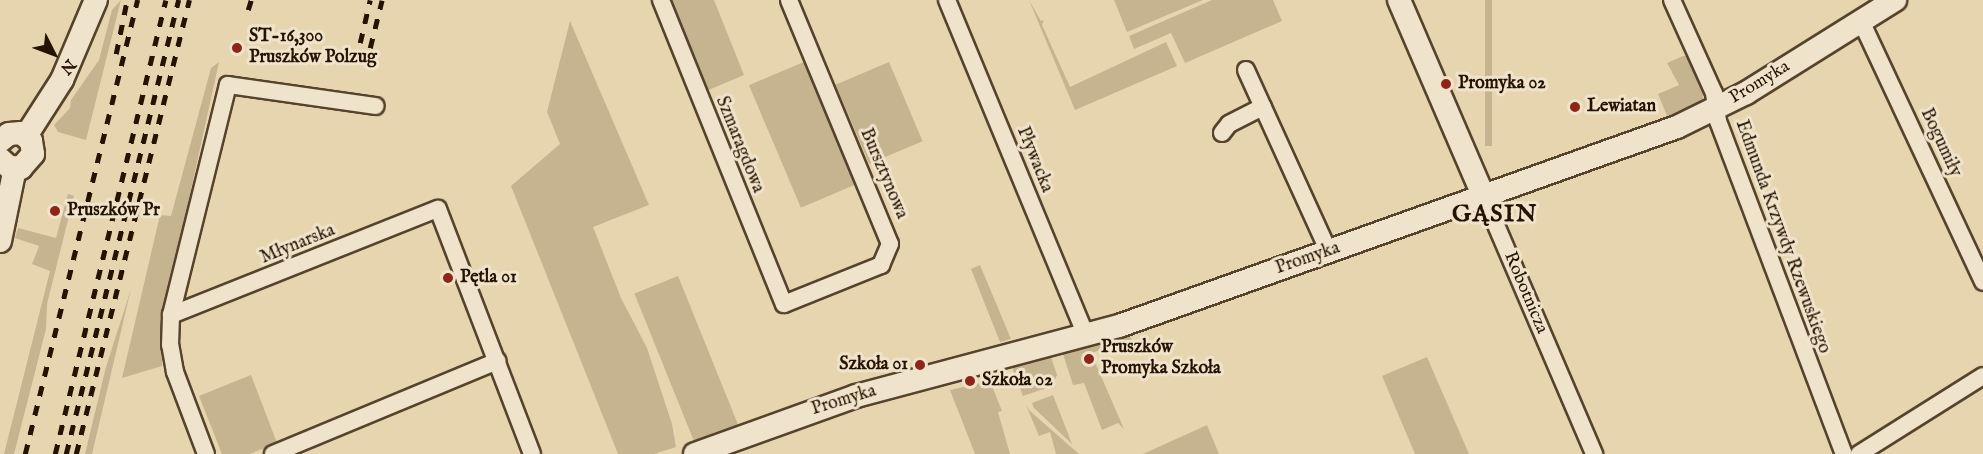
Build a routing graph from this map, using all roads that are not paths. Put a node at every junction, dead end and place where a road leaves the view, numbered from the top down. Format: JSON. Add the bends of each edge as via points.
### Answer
{"nodes":[{"id":1,"x":96,"y":0,"type":"edge"},
{"id":2,"x":661,"y":0,"type":"edge"},
{"id":3,"x":789,"y":0,"type":"edge"},
{"id":4,"x":947,"y":0,"type":"edge"},
{"id":5,"x":1399,"y":0,"type":"edge"},
{"id":6,"x":1672,"y":0,"type":"edge"},
{"id":7,"x":1895,"y":0,"type":"edge"},
{"id":8,"x":1861,"y":21,"type":"junction"},
{"id":9,"x":1246,"y":70,"type":"dead end"},
{"id":10,"x":376,"y":106,"type":"dead end"},
{"id":11,"x":1263,"y":107,"type":"junction"},
{"id":12,"x":1717,"y":109,"type":"junction"},
{"id":13,"x":1222,"y":133,"type":"dead end"},
{"id":14,"x":26,"y":136,"type":"junction"},
{"id":15,"x":0,"y":141,"type":"edge"},
{"id":16,"x":7,"y":164,"type":"edge"},
{"id":17,"x":1484,"y":196,"type":"junction"},
{"id":18,"x":0,"y":241,"type":"edge"},
{"id":19,"x":1329,"y":252,"type":"junction"},
{"id":20,"x":1983,"y":282,"type":"edge"},
{"id":21,"x":784,"y":304,"type":"joint"},
{"id":22,"x":171,"y":315,"type":"junction"},
{"id":23,"x":1086,"y":335,"type":"junction"},
{"id":24,"x":497,"y":361,"type":"junction"},
{"id":25,"x":1983,"y":376,"type":"edge"},
{"id":26,"x":206,"y":454,"type":"edge"},
{"id":27,"x":273,"y":454,"type":"edge"},
{"id":28,"x":532,"y":454,"type":"edge"},
{"id":29,"x":695,"y":454,"type":"edge"},
{"id":30,"x":1594,"y":454,"type":"edge"},
{"id":31,"x":1844,"y":454,"type":"edge"},
{"id":32,"x":1859,"y":454,"type":"edge"}],
"edges":[{"from":1,"to":14,"type":"street","via":[[66,73]]},
{"from":2,"to":21,"type":"street","name":"Szmaragdowa"},
{"from":3,"to":21,"type":"street","name":"Bursztynowa","via":[[890,244],[881,265]]},
{"from":4,"to":23,"type":"street","name":"Pływacka"},
{"from":5,"to":17,"type":"street","name":"Robotnicza"},
{"from":6,"to":12,"type":"street","name":"Edmunda Krzywdy Rzewuskiego","via":[[1714,93]]},
{"from":7,"to":8,"type":"street","name":"Promyka"},
{"from":8,"to":12,"type":"street","name":"Promyka"},
{"from":8,"to":20,"type":"street","name":"Bogumiły"},
{"from":9,"to":11,"type":"street"},
{"from":10,"to":22,"type":"street","via":[[228,85]]},
{"from":11,"to":13,"type":"street","via":[[1229,124]]},
{"from":11,"to":19,"type":"street"},
{"from":12,"to":17,"type":"street","name":"Promyka"},
{"from":12,"to":31,"type":"street","name":"Edmunda Krzywdy Rzewuskiego"},
{"from":14,"to":15,"type":"street","via":[[9,134]]},
{"from":14,"to":16,"type":"street","via":[[33,147],[31,160]]},
{"from":16,"to":18,"type":"street"},
{"from":17,"to":19,"type":"street","name":"Promyka"},
{"from":17,"to":30,"type":"street","name":"Robotnicza"},
{"from":19,"to":23,"type":"street","name":"Promyka"},
{"from":22,"to":24,"type":"street","name":"Młynarska","via":[[438,209]]},
{"from":22,"to":26,"type":"street","via":[[175,372]]},
{"from":23,"to":29,"type":"street","name":"Promyka","via":[[856,396]]},
{"from":24,"to":27,"type":"street"},
{"from":24,"to":28,"type":"street"},
{"from":25,"to":32,"type":"street"}]}
